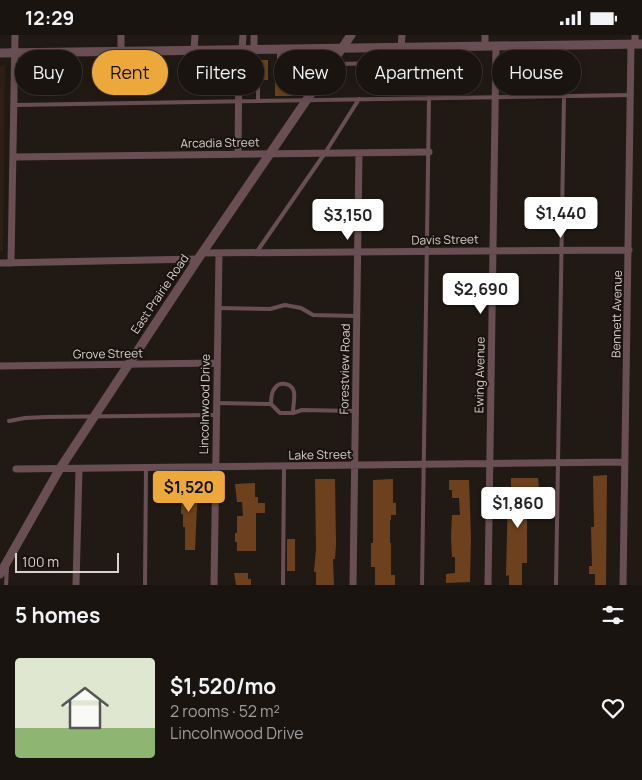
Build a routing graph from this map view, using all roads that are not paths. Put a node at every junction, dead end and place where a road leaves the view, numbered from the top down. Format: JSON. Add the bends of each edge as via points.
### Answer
{"nodes":[{"id":1,"x":15,"y":35,"type":"edge"},
{"id":2,"x":121,"y":35,"type":"edge"},
{"id":3,"x":195,"y":35,"type":"edge"},
{"id":4,"x":242,"y":35,"type":"edge"},
{"id":5,"x":254,"y":35,"type":"edge"},
{"id":6,"x":351,"y":35,"type":"edge"},
{"id":7,"x":402,"y":35,"type":"edge"},
{"id":8,"x":485,"y":35,"type":"edge"},
{"id":9,"x":636,"y":42,"type":"edge"},
{"id":10,"x":485,"y":46,"type":"junction"},
{"id":11,"x":496,"y":46,"type":"junction"},
{"id":12,"x":342,"y":48,"type":"junction"},
{"id":13,"x":397,"y":48,"type":"junction"},
{"id":14,"x":279,"y":49,"type":"joint"},
{"id":15,"x":121,"y":50,"type":"edge"},
{"id":16,"x":194,"y":50,"type":"edge"},
{"id":17,"x":240,"y":50,"type":"edge"},
{"id":18,"x":254,"y":50,"type":"joint"},
{"id":19,"x":92,"y":52,"type":"edge"},
{"id":20,"x":0,"y":53,"type":"edge"},
{"id":21,"x":14,"y":53,"type":"junction"},
{"id":22,"x":346,"y":64,"type":"edge"},
{"id":23,"x":238,"y":95,"type":"edge"},
{"id":24,"x":258,"y":95,"type":"edge"},
{"id":25,"x":311,"y":95,"type":"edge"},
{"id":26,"x":632,"y":95,"type":"junction"},
{"id":27,"x":564,"y":96,"type":"junction"},
{"id":28,"x":495,"y":97,"type":"junction"},
{"id":29,"x":429,"y":98,"type":"junction"},
{"id":30,"x":359,"y":99,"type":"junction"},
{"id":31,"x":307,"y":100,"type":"junction"},
{"id":32,"x":238,"y":101,"type":"junction"},
{"id":33,"x":258,"y":101,"type":"junction"},
{"id":34,"x":14,"y":105,"type":"junction"},
{"id":35,"x":428,"y":152,"type":"junction"},
{"id":36,"x":270,"y":153,"type":"junction"},
{"id":37,"x":326,"y":153,"type":"junction"},
{"id":38,"x":359,"y":153,"type":"junction"},
{"id":39,"x":238,"y":154,"type":"junction"},
{"id":40,"x":13,"y":157,"type":"junction"},
{"id":41,"x":494,"y":250,"type":"junction"},
{"id":42,"x":561,"y":250,"type":"junction"},
{"id":43,"x":629,"y":250,"type":"junction"},
{"id":44,"x":428,"y":251,"type":"junction"},
{"id":45,"x":358,"y":252,"type":"junction"},
{"id":46,"x":219,"y":253,"type":"junction"},
{"id":47,"x":256,"y":253,"type":"junction"},
{"id":48,"x":200,"y":256,"type":"junction"},
{"id":49,"x":0,"y":263,"type":"edge"},
{"id":50,"x":11,"y":263,"type":"junction"},
{"id":51,"x":218,"y":308,"type":"junction"},
{"id":52,"x":357,"y":316,"type":"junction"},
{"id":53,"x":217,"y":363,"type":"junction"},
{"id":54,"x":127,"y":365,"type":"junction"},
{"id":55,"x":0,"y":366,"type":"edge"},
{"id":56,"x":217,"y":403,"type":"junction"},
{"id":57,"x":271,"y":404,"type":"junction"},
{"id":58,"x":355,"y":411,"type":"junction"},
{"id":59,"x":293,"y":413,"type":"junction"},
{"id":60,"x":216,"y":415,"type":"junction"},
{"id":61,"x":93,"y":417,"type":"junction"},
{"id":62,"x":9,"y":421,"type":"dead end"},
{"id":63,"x":625,"y":462,"type":"junction"},
{"id":64,"x":558,"y":463,"type":"junction"},
{"id":65,"x":489,"y":464,"type":"junction"},
{"id":66,"x":423,"y":465,"type":"junction"},
{"id":67,"x":355,"y":466,"type":"junction"},
{"id":68,"x":216,"y":467,"type":"junction"},
{"id":69,"x":284,"y":467,"type":"junction"},
{"id":70,"x":16,"y":469,"type":"dead end"},
{"id":71,"x":78,"y":469,"type":"junction"},
{"id":72,"x":146,"y":469,"type":"junction"},
{"id":73,"x":58,"y":470,"type":"junction"},
{"id":74,"x":7,"y":561,"type":"junction"},
{"id":75,"x":0,"y":574,"type":"edge"},
{"id":76,"x":6,"y":585,"type":"edge"},
{"id":77,"x":76,"y":585,"type":"edge"},
{"id":78,"x":145,"y":585,"type":"edge"},
{"id":79,"x":214,"y":585,"type":"edge"},
{"id":80,"x":283,"y":585,"type":"edge"},
{"id":81,"x":353,"y":585,"type":"edge"},
{"id":82,"x":422,"y":585,"type":"edge"},
{"id":83,"x":488,"y":585,"type":"edge"},
{"id":84,"x":556,"y":585,"type":"edge"},
{"id":85,"x":623,"y":585,"type":"edge"}],
"edges":[{"from":1,"to":21,"type":"street"},
{"from":2,"to":15,"type":"street"},
{"from":3,"to":16,"type":"street"},
{"from":4,"to":17,"type":"street"},
{"from":5,"to":18,"type":"street"},
{"from":6,"to":12,"type":"street","name":"East Prairie Road"},
{"from":7,"to":13,"type":"street"},
{"from":8,"to":10,"type":"street"},
{"from":9,"to":11,"type":"street"},
{"from":9,"to":26,"type":"street","name":"Bennett Avenue"},
{"from":10,"to":11,"type":"street"},
{"from":10,"to":13,"type":"street"},
{"from":11,"to":28,"type":"street","name":"Ewing Avenue"},
{"from":12,"to":13,"type":"street"},
{"from":12,"to":14,"type":"street"},
{"from":13,"to":22,"type":"lane","via":[[393,63]]},
{"from":14,"to":18,"type":"street"},
{"from":19,"to":21,"type":"street"},
{"from":20,"to":21,"type":"street"},
{"from":21,"to":34,"type":"street"},
{"from":23,"to":32,"type":"street"},
{"from":24,"to":33,"type":"lane"},
{"from":25,"to":31,"type":"street","name":"East Prairie Road"},
{"from":26,"to":27,"type":"lane"},
{"from":26,"to":43,"type":"street","name":"Bennett Avenue"},
{"from":27,"to":28,"type":"lane"},
{"from":27,"to":42,"type":"lane"},
{"from":28,"to":29,"type":"lane"},
{"from":28,"to":41,"type":"street","name":"Ewing Avenue"},
{"from":29,"to":30,"type":"lane"},
{"from":29,"to":35,"type":"lane"},
{"from":30,"to":31,"type":"lane"},
{"from":30,"to":37,"type":"lane"},
{"from":31,"to":33,"type":"lane"},
{"from":31,"to":36,"type":"street","name":"East Prairie Road"},
{"from":32,"to":33,"type":"lane"},
{"from":32,"to":34,"type":"lane"},
{"from":32,"to":39,"type":"street"},
{"from":34,"to":40,"type":"street"},
{"from":35,"to":38,"type":"street","name":"Arcadia Street"},
{"from":35,"to":44,"type":"lane"},
{"from":36,"to":37,"type":"street","name":"Arcadia Street"},
{"from":36,"to":39,"type":"street","name":"Arcadia Street"},
{"from":36,"to":48,"type":"street","name":"East Prairie Road"},
{"from":37,"to":38,"type":"street","name":"Arcadia Street"},
{"from":37,"to":47,"type":"lane"},
{"from":38,"to":45,"type":"street","name":"Forestview Road"},
{"from":39,"to":40,"type":"street","name":"Arcadia Street"},
{"from":40,"to":50,"type":"street"},
{"from":41,"to":42,"type":"street","name":"Davis Street"},
{"from":41,"to":44,"type":"street","name":"Davis Street"},
{"from":41,"to":65,"type":"street","name":"Ewing Avenue"},
{"from":42,"to":43,"type":"street","name":"Davis Street"},
{"from":42,"to":64,"type":"lane"},
{"from":43,"to":63,"type":"street","name":"Bennett Avenue"},
{"from":44,"to":45,"type":"street","name":"Davis Street"},
{"from":44,"to":66,"type":"lane"},
{"from":45,"to":47,"type":"street","name":"Davis Street"},
{"from":45,"to":52,"type":"street","name":"Forestview Road"},
{"from":46,"to":47,"type":"street","name":"Davis Street"},
{"from":46,"to":48,"type":"street","name":"Davis Street"},
{"from":46,"to":51,"type":"street","name":"Lincolnwood Drive"},
{"from":48,"to":50,"type":"street","name":"Davis Street"},
{"from":48,"to":54,"type":"street","name":"East Prairie Road"},
{"from":49,"to":50,"type":"street","name":"Davis Street"},
{"from":51,"to":52,"type":"lane","via":[[270,309],[285,305],[301,308],[313,315]]},
{"from":51,"to":53,"type":"street","name":"Lincolnwood Drive"},
{"from":52,"to":58,"type":"street","name":"Forestview Road"},
{"from":53,"to":54,"type":"street","name":"Grove Street"},
{"from":53,"to":56,"type":"street","name":"Lincolnwood Drive"},
{"from":54,"to":55,"type":"street","name":"Grove Street"},
{"from":54,"to":61,"type":"street","name":"East Prairie Road"},
{"from":56,"to":57,"type":"lane"},
{"from":56,"to":60,"type":"street","name":"Lincolnwood Drive"},
{"from":57,"to":59,"type":"lane","via":[[280,413]]},
{"from":57,"to":59,"type":"lane","via":[[273,390],[285,383],[290,385],[294,391]]},
{"from":58,"to":59,"type":"lane"},
{"from":58,"to":67,"type":"street","name":"Forestview Road"},
{"from":60,"to":61,"type":"lane"},
{"from":60,"to":68,"type":"street","name":"Lincolnwood Drive"},
{"from":61,"to":62,"type":"lane"},
{"from":61,"to":73,"type":"street","name":"East Prairie Road"},
{"from":63,"to":64,"type":"street","name":"Lake Street"},
{"from":63,"to":85,"type":"street","name":"Bennett Avenue"},
{"from":64,"to":65,"type":"street","name":"Lake Street"},
{"from":64,"to":84,"type":"lane"},
{"from":65,"to":66,"type":"street","name":"Lake Street"},
{"from":65,"to":83,"type":"street","name":"Ewing Avenue"},
{"from":66,"to":67,"type":"street","name":"Lake Street"},
{"from":66,"to":82,"type":"lane"},
{"from":67,"to":69,"type":"street","name":"Lake Street"},
{"from":67,"to":81,"type":"street","name":"Forestview Road"},
{"from":68,"to":69,"type":"street","name":"Lake Street"},
{"from":68,"to":72,"type":"street","name":"Lake Street"},
{"from":68,"to":79,"type":"street","name":"Lincolnwood Drive"},
{"from":69,"to":80,"type":"lane"},
{"from":70,"to":73,"type":"street","name":"Lake Street"},
{"from":71,"to":72,"type":"street","name":"Lake Street"},
{"from":71,"to":73,"type":"street","name":"Lake Street"},
{"from":71,"to":77,"type":"street"},
{"from":72,"to":78,"type":"lane"},
{"from":73,"to":74,"type":"street","name":"East Prairie Road"},
{"from":74,"to":75,"type":"street","name":"East Prairie Road"},
{"from":74,"to":76,"type":"lane"}]}
